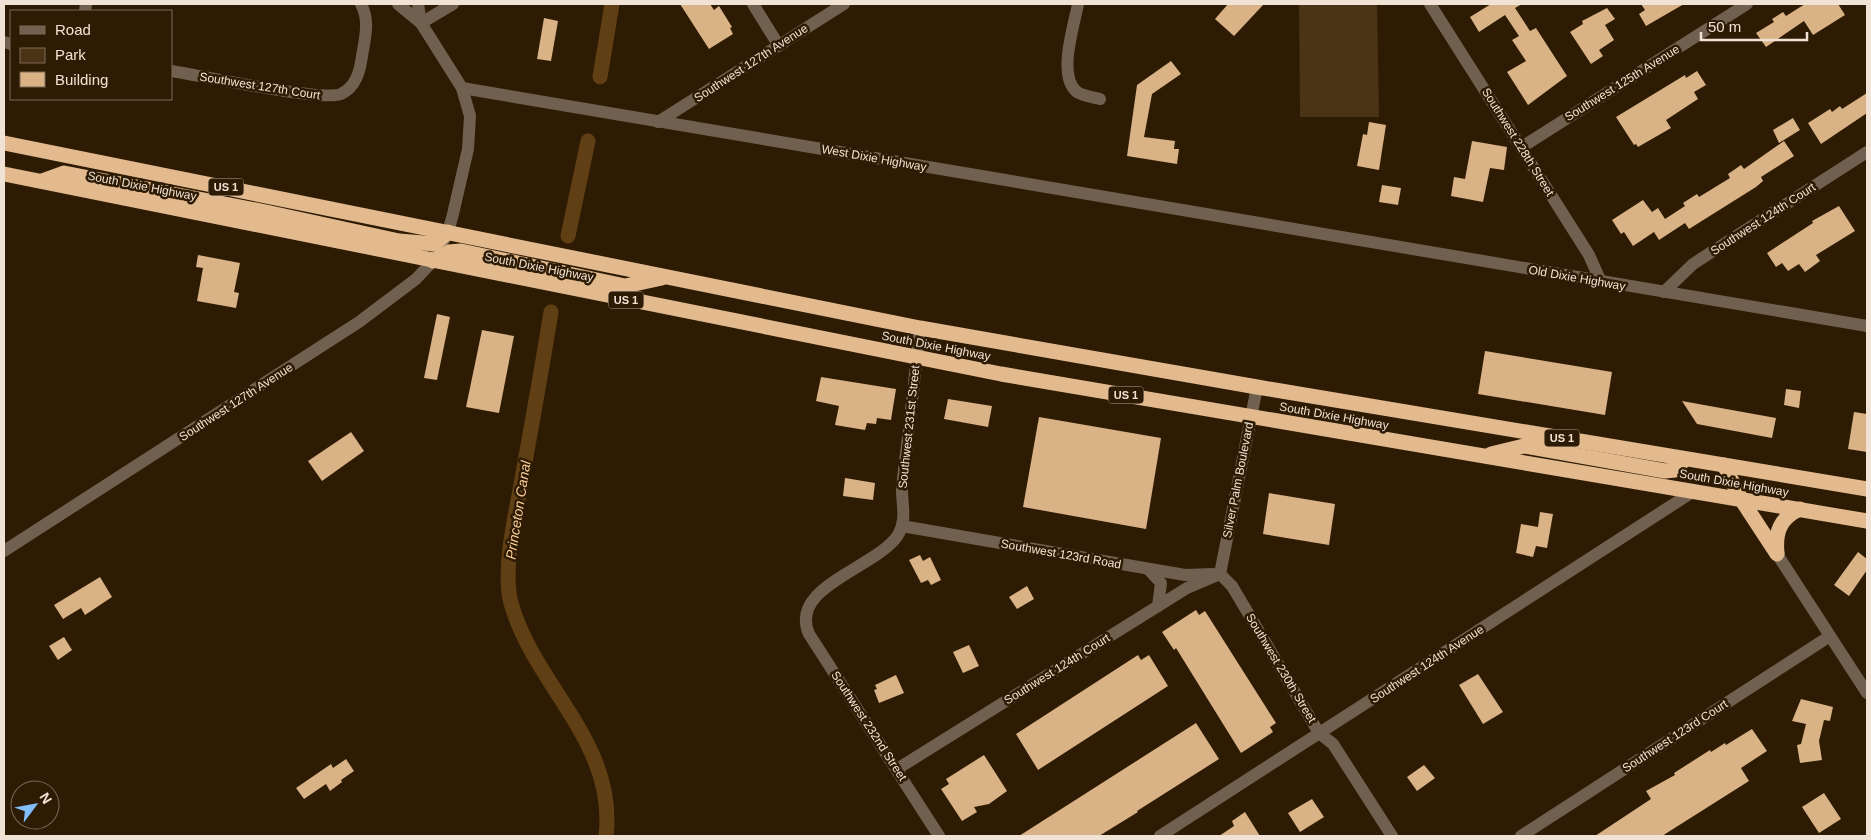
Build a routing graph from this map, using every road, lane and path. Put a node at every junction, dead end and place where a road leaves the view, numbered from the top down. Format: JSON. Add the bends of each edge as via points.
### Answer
{"nodes":[{"id":1,"x":361,"y":4,"type":"edge"},
{"id":2,"x":398,"y":4,"type":"edge"},
{"id":3,"x":418,"y":4,"type":"edge"},
{"id":4,"x":453,"y":4,"type":"edge"},
{"id":5,"x":752,"y":4,"type":"edge"},
{"id":6,"x":844,"y":4,"type":"edge"},
{"id":7,"x":1078,"y":4,"type":"edge"},
{"id":8,"x":1430,"y":4,"type":"edge"},
{"id":9,"x":1747,"y":4,"type":"edge"},
{"id":10,"x":421,"y":24,"type":"junction"},
{"id":11,"x":778,"y":46,"type":"junction"},
{"id":12,"x":172,"y":71,"type":"edge"},
{"id":13,"x":462,"y":88,"type":"junction"},
{"id":14,"x":1100,"y":98,"type":"dead end"},
{"id":15,"x":658,"y":122,"type":"junction"},
{"id":16,"x":4,"y":143,"type":"edge"},
{"id":17,"x":1522,"y":147,"type":"junction"},
{"id":18,"x":1867,"y":152,"type":"edge"},
{"id":19,"x":4,"y":174,"type":"edge"},
{"id":20,"x":41,"y":181,"type":"junction"},
{"id":21,"x":1286,"y":227,"type":"joint"},
{"id":22,"x":448,"y":232,"type":"junction"},
{"id":23,"x":433,"y":261,"type":"junction"},
{"id":24,"x":667,"y":277,"type":"junction"},
{"id":25,"x":1602,"y":282,"type":"junction"},
{"id":26,"x":1664,"y":292,"type":"junction"},
{"id":27,"x":1867,"y":326,"type":"edge"},
{"id":28,"x":920,"y":328,"type":"junction"},
{"id":29,"x":916,"y":358,"type":"junction"},
{"id":30,"x":1257,"y":387,"type":"junction"},
{"id":31,"x":1251,"y":417,"type":"junction"},
{"id":32,"x":1484,"y":456,"type":"junction"},
{"id":33,"x":1685,"y":458,"type":"junction"},
{"id":34,"x":1724,"y":465,"type":"junction"},
{"id":35,"x":1867,"y":489,"type":"edge"},
{"id":36,"x":1694,"y":491,"type":"junction"},
{"id":37,"x":1741,"y":499,"type":"junction"},
{"id":38,"x":1800,"y":510,"type":"junction"},
{"id":39,"x":1867,"y":521,"type":"edge"},
{"id":40,"x":902,"y":526,"type":"junction"},
{"id":41,"x":4,"y":551,"type":"edge"},
{"id":42,"x":1777,"y":554,"type":"junction"},
{"id":43,"x":1148,"y":569,"type":"junction"},
{"id":44,"x":1220,"y":574,"type":"junction"},
{"id":45,"x":1158,"y":606,"type":"junction"},
{"id":46,"x":1830,"y":636,"type":"junction"},
{"id":47,"x":1867,"y":693,"type":"edge"},
{"id":48,"x":1319,"y":733,"type":"junction"},
{"id":49,"x":897,"y":769,"type":"junction"},
{"id":50,"x":939,"y":836,"type":"edge"},
{"id":51,"x":1160,"y":836,"type":"edge"},
{"id":52,"x":1392,"y":836,"type":"edge"},
{"id":53,"x":1521,"y":836,"type":"edge"}],
"edges":[{"from":1,"to":12,"type":"street","name":"Southwest 127th Court","via":[[366,16],[359,73],[348,89],[338,95],[326,96]]},
{"from":2,"to":10,"type":"street"},
{"from":3,"to":10,"type":"street"},
{"from":4,"to":10,"type":"street"},
{"from":5,"to":11,"type":"street"},
{"from":6,"to":11,"type":"street","name":"Southwest 127th Avenue"},
{"from":7,"to":14,"type":"street","via":[[1066,70],[1075,90]]},
{"from":8,"to":17,"type":"street","name":"Southwest 228th Street"},
{"from":9,"to":17,"type":"street","name":"Southwest 125th Avenue"},
{"from":10,"to":13,"type":"street"},
{"from":11,"to":15,"type":"street","name":"Southwest 127th Avenue"},
{"from":13,"to":15,"type":"street","name":"West Dixie Highway"},
{"from":13,"to":22,"type":"street","via":[[470,116],[470,131]]},
{"from":15,"to":21,"type":"street","name":"West Dixie Highway"},
{"from":16,"to":22,"type":"highway","name":"South Dixie Highway","number":"US 1"},
{"from":17,"to":25,"type":"street","name":"Southwest 228th Street","via":[[1589,255]]},
{"from":18,"to":26,"type":"street","name":"Southwest 124th Court","via":[[1693,264]]},
{"from":19,"to":20,"type":"highway","name":"South Dixie Highway","number":"US 1"},
{"from":20,"to":22,"type":"highway","via":[[64,173],[399,241],[435,244]]},
{"from":20,"to":23,"type":"highway","name":"South Dixie Highway","number":"US 1"},
{"from":21,"to":25,"type":"street","name":"Old Dixie Highway"},
{"from":22,"to":23,"type":"street","name":"Southwest 127th Avenue"},
{"from":22,"to":24,"type":"highway","name":"South Dixie Highway","number":"US 1"},
{"from":23,"to":24,"type":"highway","via":[[449,252],[461,251],[625,286]]},
{"from":23,"to":29,"type":"highway","name":"South Dixie Highway","number":"US 1"},
{"from":23,"to":41,"type":"street","name":"Southwest 127th Avenue","via":[[416,279],[359,322]]},
{"from":24,"to":28,"type":"highway","name":"South Dixie Highway","number":"US 1"},
{"from":25,"to":26,"type":"street","name":"Old Dixie Highway"},
{"from":26,"to":27,"type":"street","name":"Old Dixie Highway"},
{"from":28,"to":29,"type":"street","name":"Southwest 231st Street"},
{"from":28,"to":30,"type":"highway","name":"South Dixie Highway","number":"US 1"},
{"from":29,"to":31,"type":"highway","name":"South Dixie Highway","number":"US 1"},
{"from":29,"to":40,"type":"street","name":"Southwest 231st Street","via":[[902,491]]},
{"from":30,"to":31,"type":"street","name":"Silver Palm Boulevard"},
{"from":30,"to":33,"type":"highway","name":"South Dixie Highway","number":"US 1"},
{"from":31,"to":32,"type":"highway","name":"South Dixie Highway","number":"US 1"},
{"from":31,"to":44,"type":"street","name":"Silver Palm Boulevard"},
{"from":32,"to":33,"type":"highway","via":[[1524,446],[1666,472],[1675,470]]},
{"from":32,"to":36,"type":"highway","name":"South Dixie Highway","number":"US 1"},
{"from":33,"to":34,"type":"highway","name":"South Dixie Highway","number":"US 1"},
{"from":34,"to":35,"type":"highway","name":"South Dixie Highway","number":"US 1"},
{"from":34,"to":37,"type":"highway"},
{"from":36,"to":37,"type":"highway","name":"South Dixie Highway","number":"US 1"},
{"from":36,"to":48,"type":"street","name":"Southwest 124th Avenue"},
{"from":37,"to":38,"type":"highway","name":"South Dixie Highway","number":"US 1"},
{"from":37,"to":42,"type":"highway"},
{"from":38,"to":39,"type":"highway","name":"South Dixie Highway","number":"US 1"},
{"from":38,"to":42,"type":"highway","via":[[1790,514],[1780,526],[1775,539]]},
{"from":40,"to":43,"type":"street","name":"Southwest 123rd Road"},
{"from":40,"to":49,"type":"street","name":"Southwest 232nd Street","via":[[893,541],[879,554],[821,591],[805,614],[810,634]]},
{"from":42,"to":46,"type":"street"},
{"from":43,"to":44,"type":"street","name":"Southwest 123rd Road","via":[[1185,575]]},
{"from":43,"to":45,"type":"street","via":[[1161,583]]},
{"from":44,"to":45,"type":"street","name":"Southwest 124th Court","via":[[1187,588]]},
{"from":44,"to":48,"type":"street","name":"Southwest 230th Street","via":[[1232,586]]},
{"from":45,"to":49,"type":"street","name":"Southwest 124th Court"},
{"from":46,"to":47,"type":"street"},
{"from":46,"to":53,"type":"street","name":"Southwest 123rd Court"},
{"from":48,"to":51,"type":"street","name":"Southwest 124th Avenue"},
{"from":48,"to":52,"type":"street","name":"Southwest 230th Street","via":[[1333,744]]},
{"from":49,"to":50,"type":"street","name":"Southwest 232nd Street"}]}
